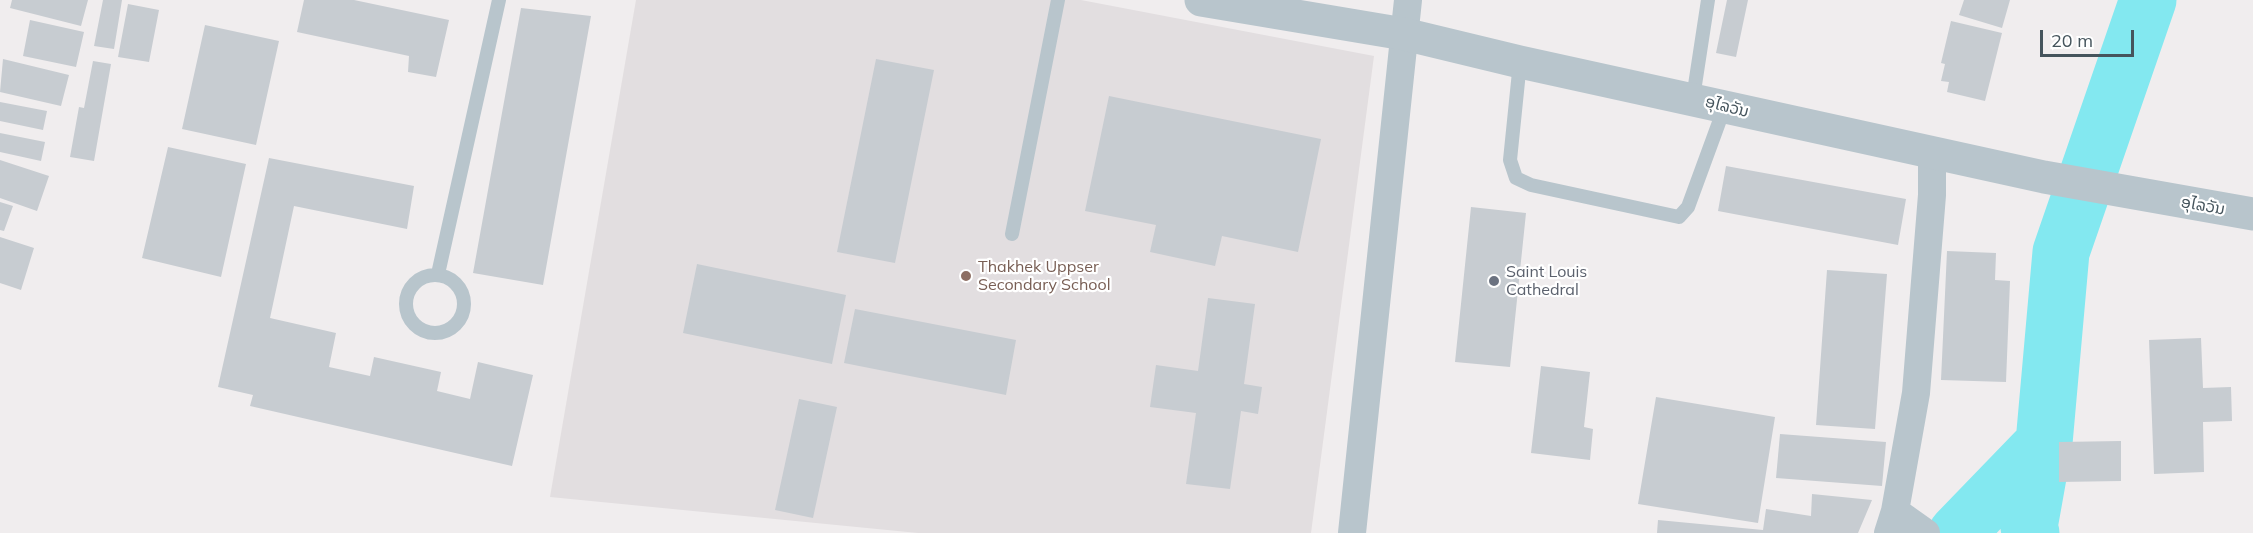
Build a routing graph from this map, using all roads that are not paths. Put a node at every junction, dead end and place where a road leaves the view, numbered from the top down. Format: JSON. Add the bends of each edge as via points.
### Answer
{"nodes":[{"id":1,"x":500,"y":0,"type":"edge"},
{"id":2,"x":1058,"y":0,"type":"edge"},
{"id":3,"x":1201,"y":0,"type":"edge"},
{"id":4,"x":1408,"y":0,"type":"edge"},
{"id":5,"x":1708,"y":0,"type":"edge"},
{"id":6,"x":1404,"y":34,"type":"junction"},
{"id":7,"x":1520,"y":62,"type":"junction"},
{"id":8,"x":1693,"y":98,"type":"junction"},
{"id":9,"x":1725,"y":106,"type":"junction"},
{"id":10,"x":1932,"y":151,"type":"junction"},
{"id":11,"x":2253,"y":214,"type":"edge"},
{"id":12,"x":1012,"y":234,"type":"dead end"},
{"id":13,"x":438,"y":274,"type":"junction"},
{"id":14,"x":1891,"y":522,"type":"edge"},
{"id":15,"x":1352,"y":533,"type":"edge"},
{"id":16,"x":1926,"y":533,"type":"edge"}],
"edges":[{"from":1,"to":13,"type":"lane"},
{"from":2,"to":12,"type":"lane"},
{"from":3,"to":6,"type":"street","name":"ອຸໄລວັນ"},
{"from":4,"to":6,"type":"street"},
{"from":5,"to":8,"type":"lane"},
{"from":6,"to":7,"type":"street","name":"ອຸໄລວັນ"},
{"from":6,"to":15,"type":"street"},
{"from":7,"to":8,"type":"street","name":"ອຸໄລວັນ"},
{"from":7,"to":9,"type":"lane","via":[[1510,160],[1516,178],[1531,185],[1679,217],[1688,207]]},
{"from":8,"to":9,"type":"street","name":"ອຸໄລວັນ"},
{"from":9,"to":10,"type":"street","name":"ອຸໄລວັນ"},
{"from":10,"to":11,"type":"street","name":"ອຸໄລວັນ","via":[[2044,177]]},
{"from":10,"to":14,"type":"street","via":[[1916,393]]},
{"from":13,"to":13,"type":"lane","via":[[418,279],[406,295],[411,322],[427,333],[446,332],[460,319],[463,310],[462,291],[456,283]]},
{"from":14,"to":16,"type":"street"}]}
